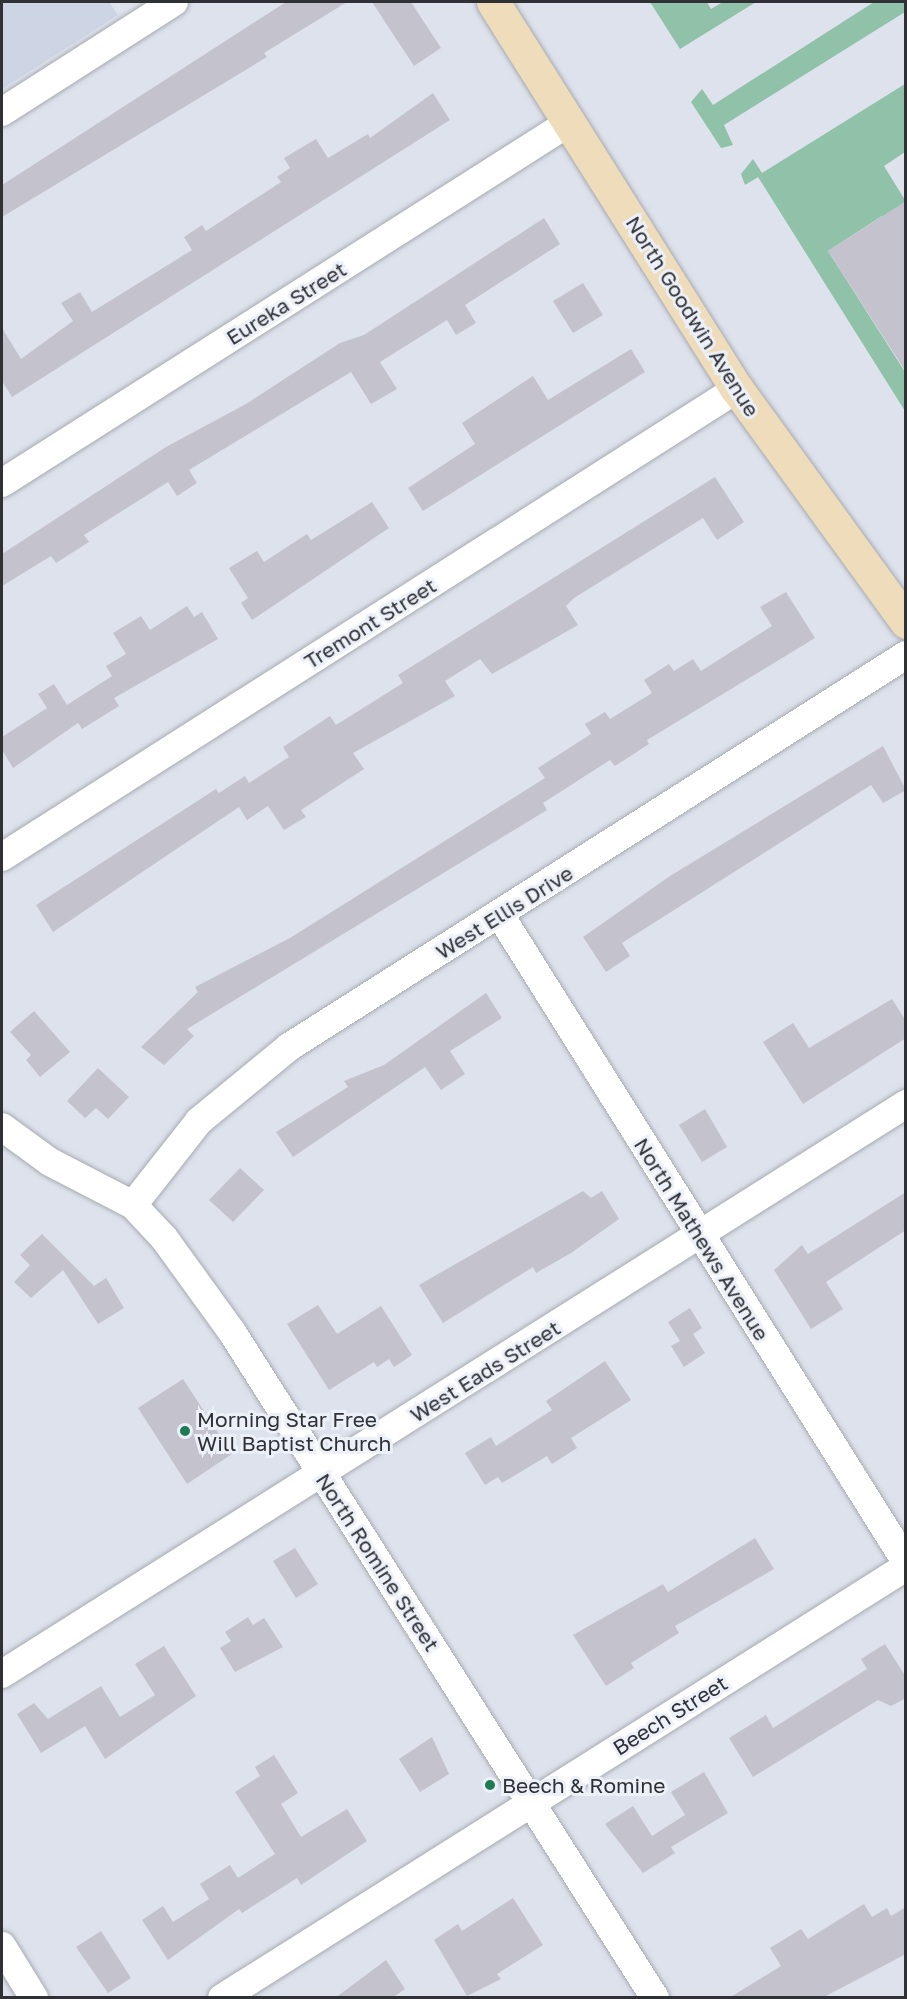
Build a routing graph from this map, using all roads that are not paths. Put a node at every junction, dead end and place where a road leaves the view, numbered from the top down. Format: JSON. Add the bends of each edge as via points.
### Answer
{"nodes":[{"id":1,"x":174,"y":2,"type":"edge"},
{"id":2,"x":493,"y":2,"type":"edge"},
{"id":3,"x":2,"y":112,"type":"edge"},
{"id":4,"x":570,"y":122,"type":"junction"},
{"id":5,"x":737,"y":389,"type":"junction"},
{"id":6,"x":2,"y":483,"type":"edge"},
{"id":7,"x":906,"y":622,"type":"edge"},
{"id":8,"x":906,"y":655,"type":"edge"},
{"id":9,"x":2,"y":857,"type":"edge"},
{"id":10,"x":500,"y":915,"type":"junction"},
{"id":11,"x":906,"y":1104,"type":"edge"},
{"id":12,"x":2,"y":1127,"type":"edge"},
{"id":13,"x":133,"y":1205,"type":"junction"},
{"id":14,"x":700,"y":1235,"type":"junction"},
{"id":15,"x":322,"y":1474,"type":"junction"},
{"id":16,"x":906,"y":1562,"type":"edge"},
{"id":17,"x":906,"y":1567,"type":"edge"},
{"id":18,"x":2,"y":1674,"type":"edge"},
{"id":19,"x":530,"y":1802,"type":"junction"},
{"id":20,"x":2,"y":1946,"type":"edge"},
{"id":21,"x":34,"y":1998,"type":"edge"},
{"id":22,"x":222,"y":1998,"type":"edge"},
{"id":23,"x":655,"y":1998,"type":"edge"}],
"edges":[{"from":1,"to":3,"type":"street"},
{"from":2,"to":4,"type":"street","name":"North Goodwin Avenue"},
{"from":4,"to":5,"type":"street","name":"North Goodwin Avenue"},
{"from":4,"to":6,"type":"street","name":"Eureka Street"},
{"from":5,"to":7,"type":"street","name":"North Goodwin Avenue"},
{"from":5,"to":9,"type":"street","name":"Tremont Street"},
{"from":8,"to":10,"type":"street","name":"West Ellis Drive"},
{"from":10,"to":13,"type":"street","name":"West Ellis Drive","via":[[289,1047],[243,1082],[200,1121]]},
{"from":10,"to":14,"type":"street","name":"North Mathews Avenue"},
{"from":11,"to":14,"type":"street","name":"West Eads Street"},
{"from":12,"to":13,"type":"street","name":"North Romine Street","via":[[50,1162]]},
{"from":13,"to":15,"type":"street","name":"North Romine Street","via":[[232,1332]]},
{"from":14,"to":15,"type":"street","name":"West Eads Street"},
{"from":14,"to":16,"type":"street","name":"North Mathews Avenue"},
{"from":15,"to":18,"type":"street","name":"West Eads Street"},
{"from":15,"to":19,"type":"street","name":"North Romine Street"},
{"from":17,"to":19,"type":"street","name":"Beech Street"},
{"from":19,"to":22,"type":"street","name":"Beech Street"},
{"from":19,"to":23,"type":"street","name":"North Romine Street"},
{"from":20,"to":21,"type":"street"}]}
